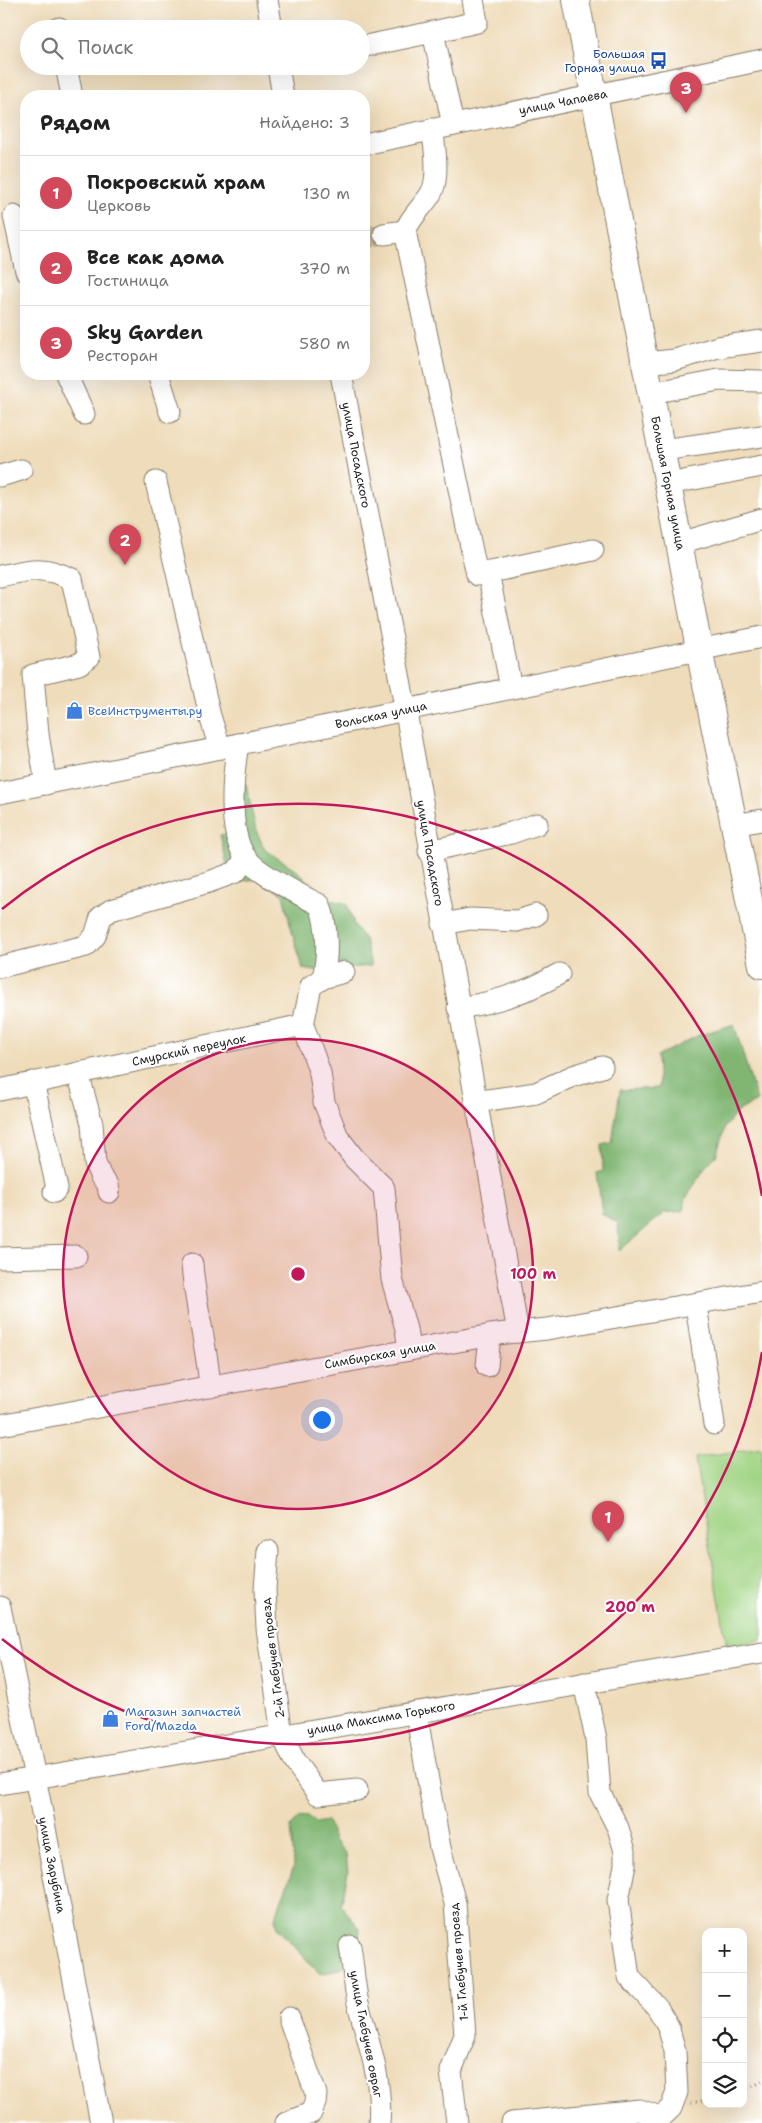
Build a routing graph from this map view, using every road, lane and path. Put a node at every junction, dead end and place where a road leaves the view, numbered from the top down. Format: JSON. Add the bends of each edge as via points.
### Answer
{"nodes":[{"id":1,"x":266,"y":0,"type":"edge"},
{"id":2,"x":473,"y":0,"type":"edge"},
{"id":3,"x":576,"y":0,"type":"edge"},
{"id":4,"x":270,"y":20,"type":"edge"},
{"id":5,"x":433,"y":32,"type":"junction"},
{"id":6,"x":370,"y":45,"type":"edge"},
{"id":7,"x":762,"y":60,"type":"edge"},
{"id":8,"x":68,"y":75,"type":"edge"},
{"id":9,"x":280,"y":75,"type":"edge"},
{"id":10,"x":71,"y":90,"type":"edge"},
{"id":11,"x":282,"y":90,"type":"edge"},
{"id":12,"x":594,"y":96,"type":"junction"},
{"id":13,"x":452,"y":125,"type":"junction"},
{"id":14,"x":432,"y":129,"type":"junction"},
{"id":15,"x":370,"y":143,"type":"edge"},
{"id":16,"x":13,"y":216,"type":"edge"},
{"id":17,"x":405,"y":230,"type":"junction"},
{"id":18,"x":384,"y":234,"type":"tunnel mouth"},
{"id":19,"x":20,"y":246,"type":"edge"},
{"id":20,"x":762,"y":341,"type":"edge"},
{"id":21,"x":645,"y":363,"type":"junction"},
{"id":22,"x":69,"y":380,"type":"edge"},
{"id":23,"x":160,"y":380,"type":"edge"},
{"id":24,"x":342,"y":380,"type":"edge"},
{"id":25,"x":762,"y":381,"type":"edge"},
{"id":26,"x":651,"y":393,"type":"junction"},
{"id":27,"x":170,"y":412,"type":"dead end"},
{"id":28,"x":84,"y":414,"type":"dead end"},
{"id":29,"x":762,"y":436,"type":"edge"},
{"id":30,"x":662,"y":450,"type":"junction"},
{"id":31,"x":762,"y":466,"type":"edge"},
{"id":32,"x":21,"y":470,"type":"dead end"},
{"id":33,"x":0,"y":476,"type":"edge"},
{"id":34,"x":156,"y":482,"type":"dead end"},
{"id":35,"x":668,"y":484,"type":"junction"},
{"id":36,"x":762,"y":519,"type":"edge"},
{"id":37,"x":680,"y":543,"type":"junction"},
{"id":38,"x":592,"y":550,"type":"dead end"},
{"id":39,"x":488,"y":572,"type":"junction"},
{"id":40,"x":0,"y":576,"type":"edge"},
{"id":41,"x":762,"y":637,"type":"edge"},
{"id":42,"x":700,"y":650,"type":"junction"},
{"id":43,"x":511,"y":688,"type":"junction"},
{"id":44,"x":405,"y":710,"type":"junction"},
{"id":45,"x":229,"y":746,"type":"junction"},
{"id":46,"x":46,"y":784,"type":"junction"},
{"id":47,"x":0,"y":793,"type":"edge"},
{"id":48,"x":762,"y":820,"type":"edge"},
{"id":49,"x":537,"y":824,"type":"dead end"},
{"id":50,"x":734,"y":825,"type":"junction"},
{"id":51,"x":429,"y":851,"type":"junction"},
{"id":52,"x":246,"y":858,"type":"junction"},
{"id":53,"x":536,"y":915,"type":"dead end"},
{"id":54,"x":442,"y":924,"type":"junction"},
{"id":55,"x":762,"y":965,"type":"edge"},
{"id":56,"x":0,"y":967,"type":"edge"},
{"id":57,"x":344,"y":972,"type":"dead end"},
{"id":58,"x":559,"y":974,"type":"dead end"},
{"id":59,"x":323,"y":978,"type":"junction"},
{"id":60,"x":458,"y":1008,"type":"junction"},
{"id":61,"x":303,"y":1025,"type":"junction"},
{"id":62,"x":602,"y":1068,"type":"dead end"},
{"id":63,"x":78,"y":1073,"type":"junction"},
{"id":64,"x":33,"y":1082,"type":"junction"},
{"id":65,"x":0,"y":1090,"type":"edge"},
{"id":66,"x":475,"y":1102,"type":"junction"},
{"id":67,"x":54,"y":1192,"type":"dead end"},
{"id":68,"x":109,"y":1192,"type":"dead end"},
{"id":69,"x":76,"y":1256,"type":"dead end"},
{"id":70,"x":0,"y":1258,"type":"edge"},
{"id":71,"x":192,"y":1264,"type":"dead end"},
{"id":72,"x":762,"y":1292,"type":"edge"},
{"id":73,"x":696,"y":1305,"type":"junction"},
{"id":74,"x":518,"y":1332,"type":"junction"},
{"id":75,"x":490,"y":1335,"type":"junction"},
{"id":76,"x":408,"y":1350,"type":"junction"},
{"id":77,"x":487,"y":1366,"type":"dead end"},
{"id":78,"x":210,"y":1386,"type":"junction"},
{"id":79,"x":714,"y":1424,"type":"dead end"},
{"id":80,"x":0,"y":1425,"type":"edge"},
{"id":81,"x":268,"y":1551,"type":"dead end"},
{"id":82,"x":0,"y":1607,"type":"edge"},
{"id":83,"x":762,"y":1653,"type":"edge"},
{"id":84,"x":584,"y":1683,"type":"junction"},
{"id":85,"x":416,"y":1712,"type":"junction"},
{"id":86,"x":282,"y":1735,"type":"junction"},
{"id":87,"x":34,"y":1778,"type":"junction"},
{"id":88,"x":0,"y":1784,"type":"edge"},
{"id":89,"x":357,"y":1790,"type":"dead end"},
{"id":90,"x":350,"y":1946,"type":"dead end"},
{"id":91,"x":289,"y":2018,"type":"dead end"},
{"id":92,"x":762,"y":2082,"type":"edge"},
{"id":93,"x":747,"y":2088,"type":"edge"},
{"id":94,"x":658,"y":2120,"type":"edge"},
{"id":95,"x":519,"y":2122,"type":"edge"},
{"id":96,"x":101,"y":2123,"type":"edge"},
{"id":97,"x":286,"y":2123,"type":"edge"},
{"id":98,"x":379,"y":2123,"type":"edge"},
{"id":99,"x":457,"y":2123,"type":"edge"},
{"id":100,"x":512,"y":2123,"type":"edge"}],
"edges":[{"from":1,"to":4,"type":"street"},
{"from":2,"to":5,"type":"street","via":[[477,22]]},
{"from":3,"to":12,"type":"main road","name":"Большая Горная улица"},
{"from":5,"to":6,"type":"street"},
{"from":5,"to":13,"type":"street"},
{"from":7,"to":12,"type":"street","name":"улица Чапаева"},
{"from":8,"to":10,"type":"street"},
{"from":9,"to":11,"type":"street"},
{"from":12,"to":13,"type":"street","name":"улица Чапаева"},
{"from":12,"to":21,"type":"main road","name":"Большая Горная улица"},
{"from":13,"to":14,"type":"street","name":"улица Чапаева"},
{"from":14,"to":15,"type":"street","name":"улица Чапаева"},
{"from":14,"to":17,"type":"street","via":[[437,157],[432,194],[412,215]]},
{"from":16,"to":19,"type":"street"},
{"from":17,"to":18,"type":"street"},
{"from":17,"to":39,"type":"street","via":[[477,575]]},
{"from":20,"to":21,"type":"street","via":[[718,347],[675,360]]},
{"from":21,"to":26,"type":"main road","name":"Большая Горная улица"},
{"from":22,"to":28,"type":"street"},
{"from":23,"to":27,"type":"street"},
{"from":24,"to":44,"type":"street","name":"улица Посадского"},
{"from":25,"to":26,"type":"street","via":[[719,380]]},
{"from":26,"to":30,"type":"main road","name":"Большая Горная улица"},
{"from":29,"to":30,"type":"street"},
{"from":30,"to":35,"type":"main road","name":"Большая Горная улица"},
{"from":31,"to":35,"type":"street"},
{"from":32,"to":33,"type":"street"},
{"from":34,"to":45,"type":"street","via":[[210,716]]},
{"from":35,"to":37,"type":"main road","name":"Большая Горная улица"},
{"from":36,"to":37,"type":"street"},
{"from":37,"to":42,"type":"main road","name":"Большая Горная улица"},
{"from":38,"to":39,"type":"street"},
{"from":39,"to":43,"type":"street"},
{"from":40,"to":46,"type":"street","via":[[36,568],[58,572],[72,580],[88,657],[79,664],[33,675]]},
{"from":41,"to":42,"type":"street","name":"Вольская улица"},
{"from":42,"to":43,"type":"street","name":"Вольская улица"},
{"from":42,"to":50,"type":"main road","name":"Большая Горная улица"},
{"from":43,"to":44,"type":"street","name":"Вольская улица"},
{"from":44,"to":45,"type":"street","name":"Вольская улица"},
{"from":44,"to":51,"type":"street","name":"улица Посадского"},
{"from":45,"to":46,"type":"street","name":"Вольская улица"},
{"from":45,"to":52,"type":"street","via":[[234,815]]},
{"from":46,"to":47,"type":"street","name":"Вольская улица"},
{"from":48,"to":50,"type":"street"},
{"from":49,"to":51,"type":"street"},
{"from":50,"to":55,"type":"main road","name":"Большая Горная улица"},
{"from":51,"to":54,"type":"street","name":"улица Посадского"},
{"from":52,"to":56,"type":"street","via":[[236,872],[111,910],[101,917],[95,936],[86,946]]},
{"from":52,"to":59,"type":"street","via":[[320,906],[325,919]]},
{"from":53,"to":54,"type":"street","via":[[517,921],[470,919]]},
{"from":54,"to":60,"type":"street","name":"улица Посадского"},
{"from":57,"to":59,"type":"street"},
{"from":58,"to":60,"type":"street","via":[[527,991]]},
{"from":59,"to":61,"type":"street","via":[[310,986]]},
{"from":60,"to":66,"type":"street","name":"улица Посадского"},
{"from":61,"to":63,"type":"street","name":"Смурский переулок"},
{"from":61,"to":76,"type":"street","via":[[320,1073],[324,1102],[338,1137],[384,1188],[392,1280],[406,1329]]},
{"from":62,"to":66,"type":"street","via":[[573,1076],[536,1093]]},
{"from":63,"to":64,"type":"street","name":"Смурский переулок"},
{"from":63,"to":68,"type":"street","via":[[92,1124],[95,1162]]},
{"from":64,"to":65,"type":"street","name":"Смурский переулок"},
{"from":64,"to":67,"type":"street","via":[[57,1188]]},
{"from":66,"to":74,"type":"street","name":"улица Посадского"},
{"from":69,"to":70,"type":"street"},
{"from":71,"to":78,"type":"street"},
{"from":72,"to":73,"type":"street","name":"Симбирская улица"},
{"from":73,"to":74,"type":"street","name":"Симбирская улица"},
{"from":73,"to":79,"type":"street"},
{"from":74,"to":75,"type":"street","name":"Симбирская улица"},
{"from":75,"to":76,"type":"street","name":"Симбирская улица"},
{"from":75,"to":77,"type":"street"},
{"from":76,"to":78,"type":"street","name":"Симбирская улица"},
{"from":78,"to":80,"type":"street","name":"Симбирская улица"},
{"from":81,"to":86,"type":"street","name":"2-й Глебучев проезд","via":[[265,1589],[269,1659]]},
{"from":82,"to":87,"type":"street","name":"улица Зарубина"},
{"from":83,"to":84,"type":"street","name":"улица Максима Горького"},
{"from":84,"to":85,"type":"street","name":"улица Максима Горького"},
{"from":84,"to":94,"type":"street","via":[[596,1739],[600,1793],[618,1828],[625,1851],[618,1900],[629,1977],[657,2007],[668,2026],[675,2051],[676,2092],[671,2108]]},
{"from":85,"to":86,"type":"street","name":"улица Максима Горького"},
{"from":85,"to":99,"type":"street","name":"1-й Глебучев проезд","via":[[440,1848],[455,1903],[465,2035],[451,2071]]},
{"from":86,"to":87,"type":"street","name":"улица Максима Горького"},
{"from":86,"to":89,"type":"street","name":"2-й Глебучев проезд","via":[[295,1762],[318,1794]]},
{"from":87,"to":88,"type":"street","name":"улица Максима Горького"},
{"from":87,"to":96,"type":"street","name":"улица Зарубина"},
{"from":90,"to":98,"type":"street","name":"улица Глебучев овраг","via":[[358,2001],[371,2049]]},
{"from":91,"to":97,"type":"street","via":[[316,2094],[311,2113]]},
{"from":92,"to":93,"type":"path"},
{"from":94,"to":95,"type":"street","via":[[640,2110]]},
{"from":95,"to":100,"type":"street"}]}
